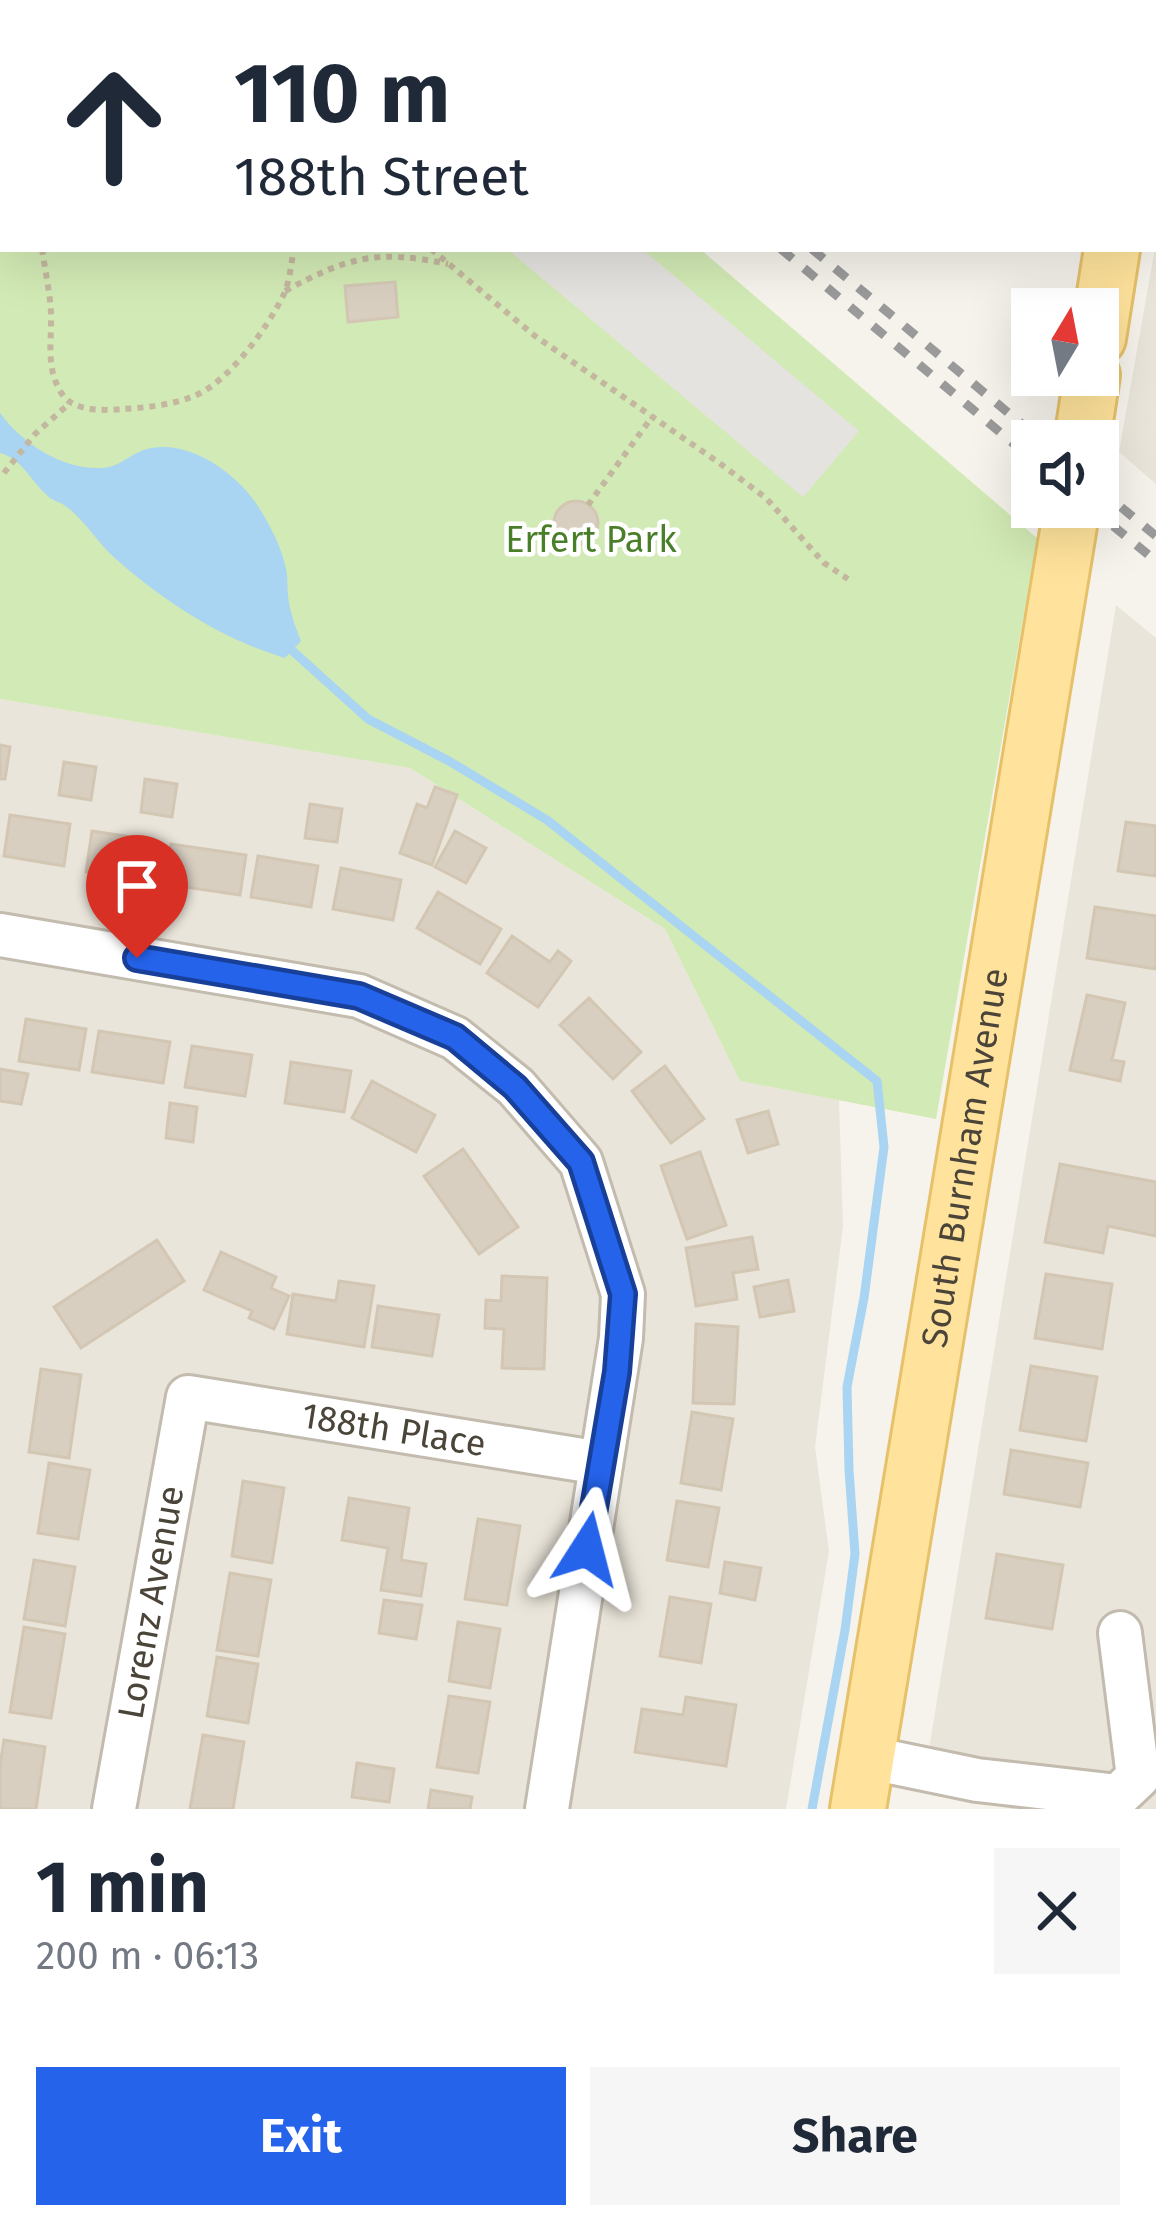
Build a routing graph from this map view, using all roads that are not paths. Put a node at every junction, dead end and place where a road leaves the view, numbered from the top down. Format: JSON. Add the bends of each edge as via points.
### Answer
{"nodes":[{"id":1,"x":1112,"y":252,"type":"edge"},
{"id":2,"x":1106,"y":288,"type":"edge"},
{"id":3,"x":1069,"y":528,"type":"edge"},
{"id":4,"x":0,"y":935,"type":"edge"},
{"id":5,"x":188,"y":1397,"type":"joint"},
{"id":6,"x":601,"y":1462,"type":"junction"},
{"id":7,"x":1120,"y":1633,"type":"dead end"},
{"id":8,"x":862,"y":1783,"type":"edge"},
{"id":9,"x":114,"y":1809,"type":"edge"},
{"id":10,"x":547,"y":1809,"type":"edge"}],
"edges":[{"from":1,"to":2,"type":"main road"},
{"from":3,"to":8,"type":"main road","name":"South Burnham Avenue"},
{"from":4,"to":6,"type":"street","via":[[359,996],[455,1037],[515,1087],[581,1162],[623,1294]]},
{"from":5,"to":6,"type":"street","name":"188th Place"},
{"from":5,"to":9,"type":"street","name":"Lorenz Avenue"},
{"from":6,"to":10,"type":"street"},
{"from":7,"to":8,"type":"street","via":[[1138,1777],[1118,1796],[977,1780]]}]}
